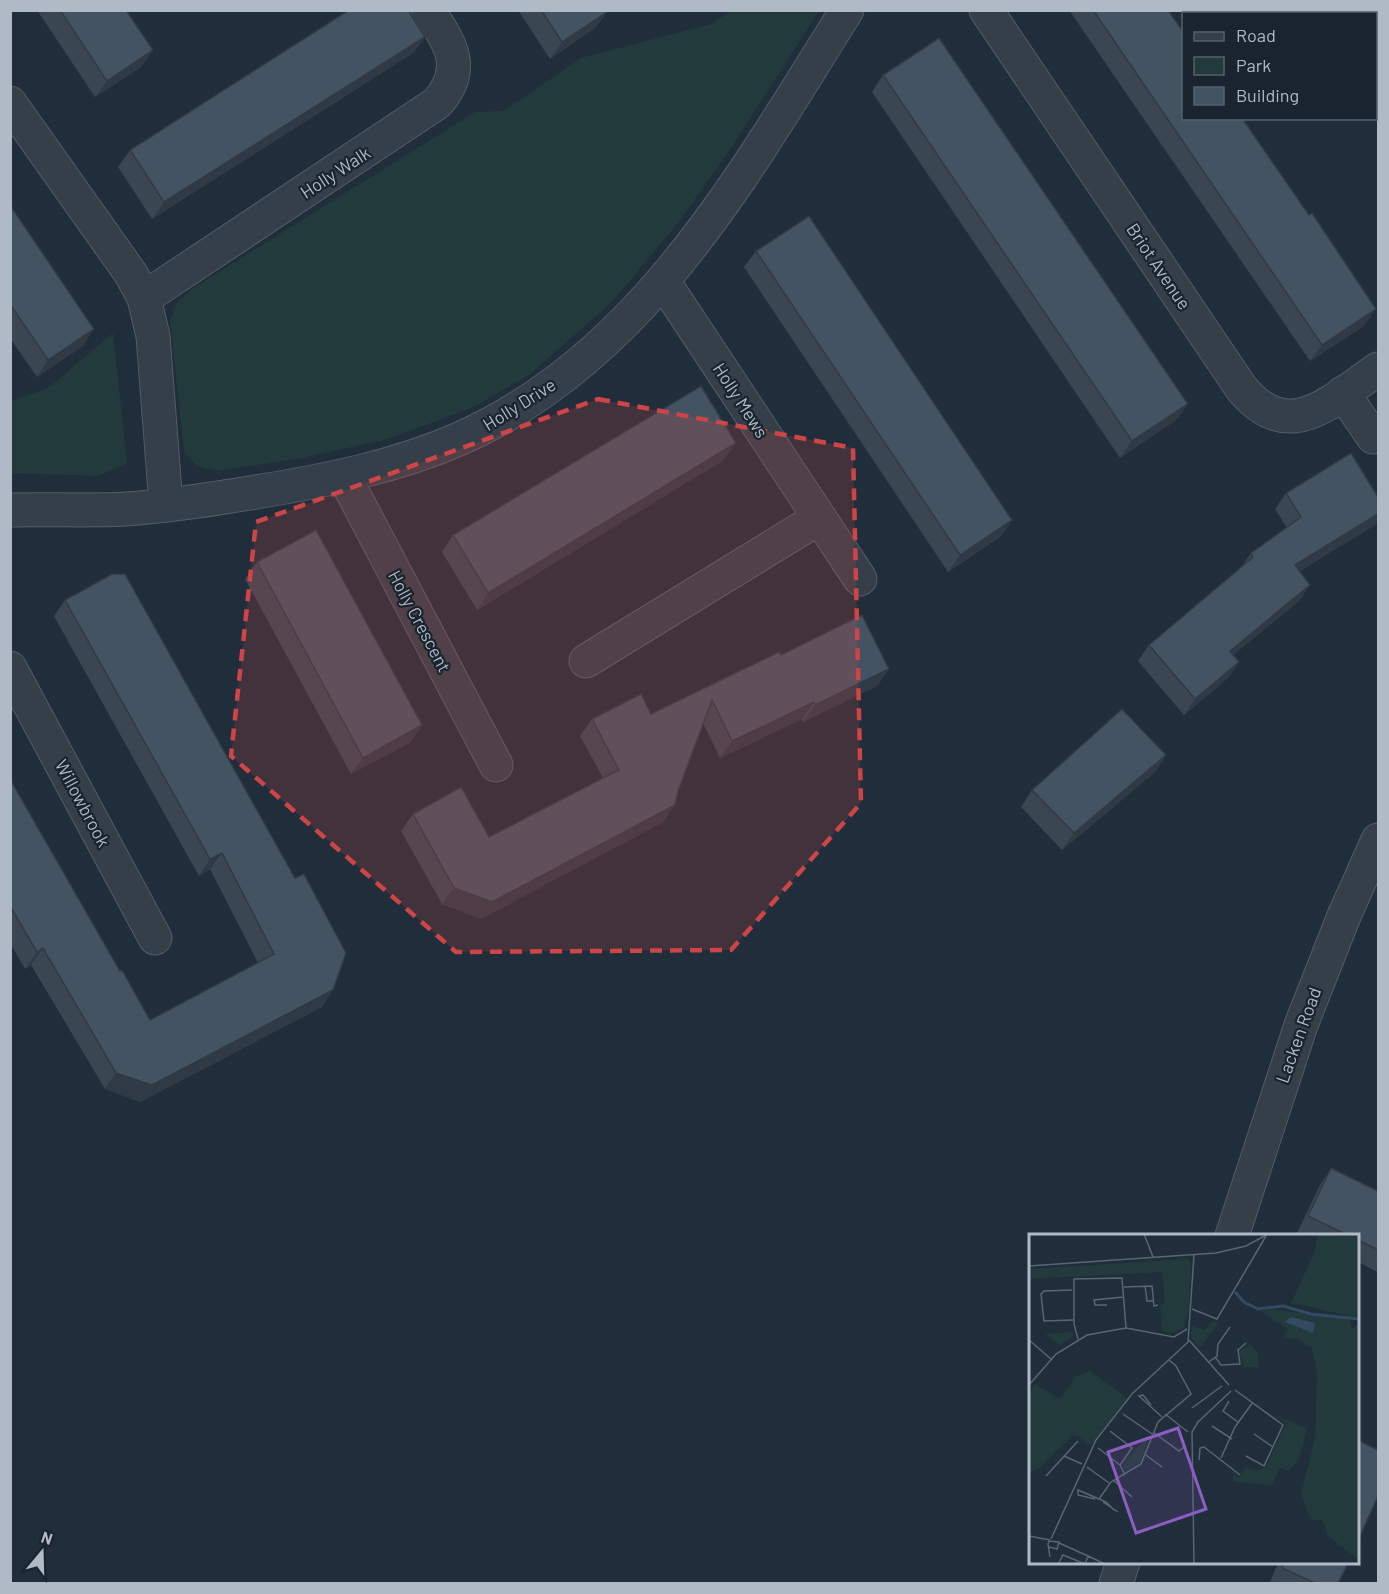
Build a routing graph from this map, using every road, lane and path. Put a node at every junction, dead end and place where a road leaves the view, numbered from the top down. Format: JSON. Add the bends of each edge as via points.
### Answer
{"nodes":[{"id":1,"x":428,"y":10,"type":"edge"},
{"id":2,"x":846,"y":10,"type":"edge"},
{"id":3,"x":986,"y":10,"type":"edge"},
{"id":4,"x":10,"y":103,"type":"edge"},
{"id":5,"x":663,"y":281,"type":"junction"},
{"id":6,"x":144,"y":298,"type":"junction"},
{"id":7,"x":1378,"y":369,"type":"edge"},
{"id":8,"x":1343,"y":393,"type":"junction"},
{"id":9,"x":1373,"y":437,"type":"dead end"},
{"id":10,"x":344,"y":476,"type":"junction"},
{"id":11,"x":166,"y":505,"type":"junction"},
{"id":12,"x":10,"y":510,"type":"edge"},
{"id":13,"x":819,"y":518,"type":"junction"},
{"id":14,"x":860,"y":579,"type":"dead end"},
{"id":15,"x":586,"y":661,"type":"dead end"},
{"id":16,"x":10,"y":668,"type":"edge"},
{"id":17,"x":495,"y":765,"type":"dead end"},
{"id":18,"x":1378,"y":840,"type":"edge"},
{"id":19,"x":155,"y":938,"type":"dead end"},
{"id":20,"x":1233,"y":1234,"type":"edge"},
{"id":21,"x":1123,"y":1564,"type":"edge"},
{"id":22,"x":1116,"y":1584,"type":"edge"}],
"edges":[{"from":1,"to":6,"type":"street","name":"Holly Walk","via":[[450,44],[454,62],[452,80],[437,103]]},
{"from":2,"to":5,"type":"street","name":"Holly Drive","via":[[726,198]]},
{"from":3,"to":8,"type":"street","name":"Briot Avenue","via":[[1255,403],[1280,416],[1301,416]]},
{"from":4,"to":6,"type":"street"},
{"from":5,"to":10,"type":"street","name":"Holly Drive","via":[[584,360],[522,405],[459,439]]},
{"from":5,"to":13,"type":"street","name":"Holly Mews"},
{"from":6,"to":11,"type":"street","via":[[153,336]]},
{"from":7,"to":8,"type":"street","name":"Briot Avenue"},
{"from":8,"to":9,"type":"street"},
{"from":10,"to":11,"type":"street","name":"Holly Drive"},
{"from":10,"to":17,"type":"street","name":"Holly Crescent"},
{"from":11,"to":12,"type":"street","name":"Holly Drive"},
{"from":13,"to":14,"type":"street","name":"Holly Mews"},
{"from":13,"to":15,"type":"street"},
{"from":16,"to":19,"type":"street","name":"Willowbrook"},
{"from":18,"to":20,"type":"street","name":"Lacken Road","via":[[1301,1025]]},
{"from":21,"to":22,"type":"street"}]}
